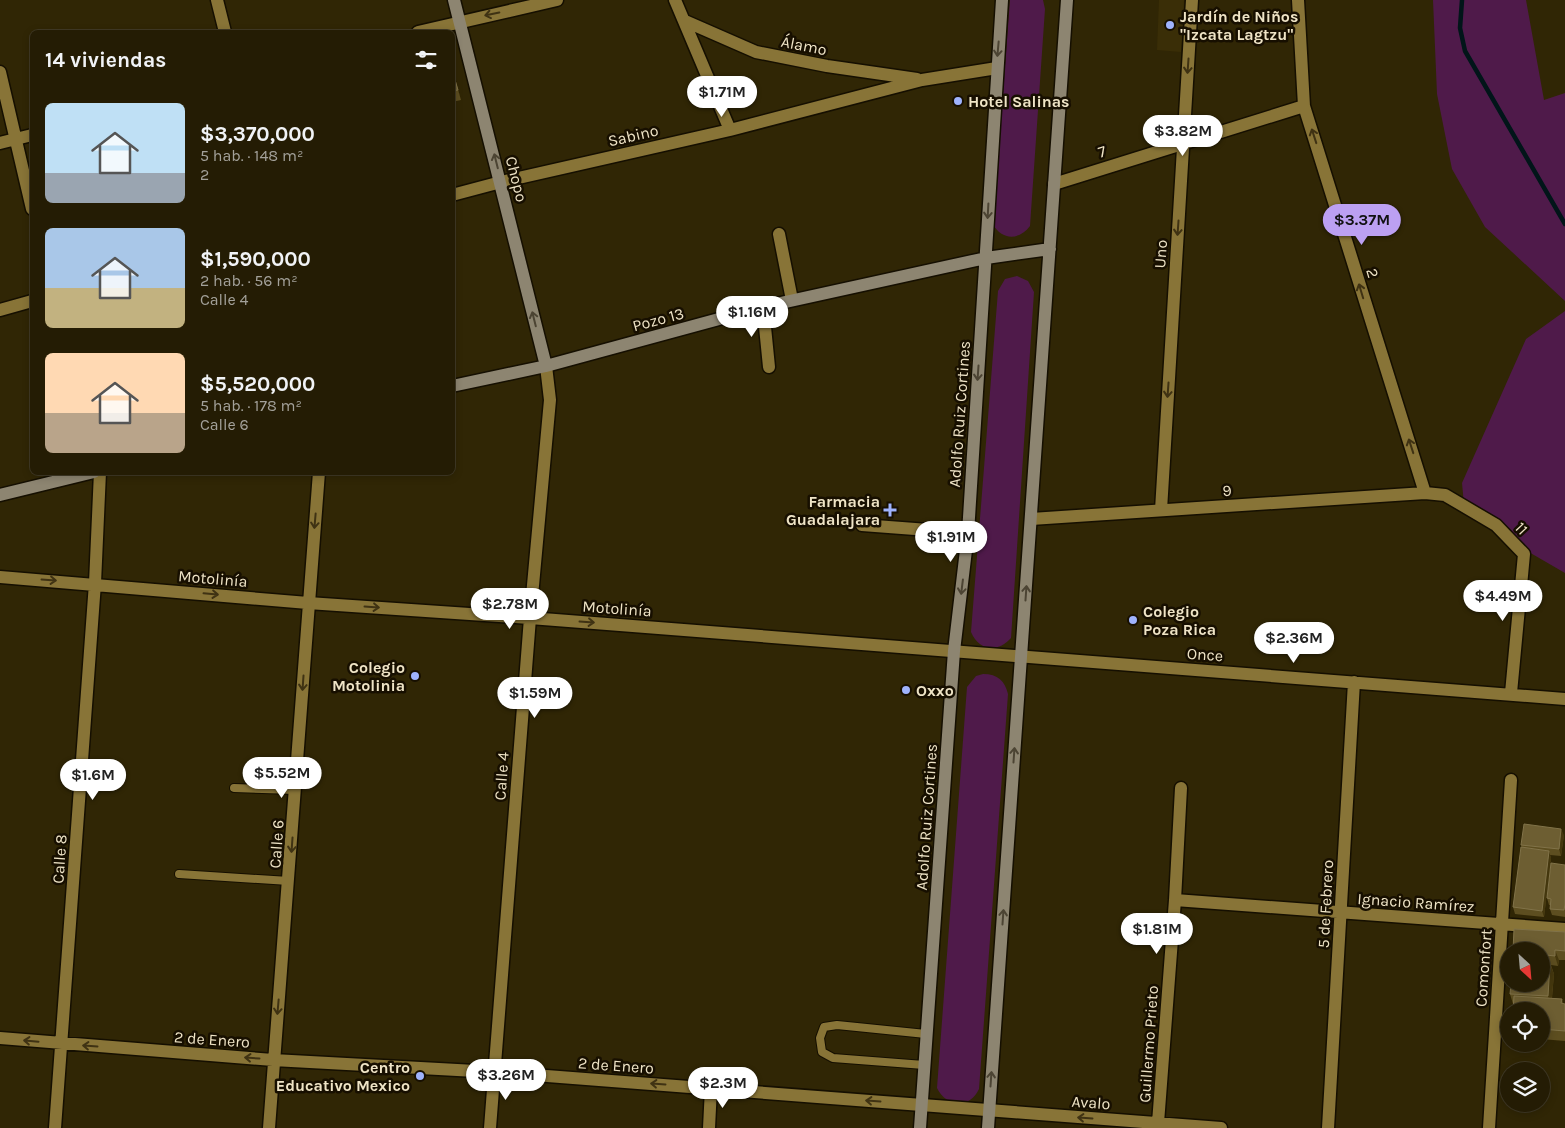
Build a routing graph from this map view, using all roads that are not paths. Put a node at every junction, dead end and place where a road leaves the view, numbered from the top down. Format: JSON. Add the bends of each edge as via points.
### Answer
{"nodes":[{"id":1,"x":217,"y":0,"type":"edge"},
{"id":2,"x":454,"y":0,"type":"edge"},
{"id":3,"x":557,"y":0,"type":"edge"},
{"id":4,"x":675,"y":0,"type":"edge"},
{"id":5,"x":1002,"y":0,"type":"edge"},
{"id":6,"x":1067,"y":0,"type":"edge"},
{"id":7,"x":1192,"y":0,"type":"edge"},
{"id":8,"x":1298,"y":0,"type":"edge"},
{"id":9,"x":460,"y":21,"type":"junction"},
{"id":10,"x":685,"y":21,"type":"junction"},
{"id":11,"x":224,"y":30,"type":"edge"},
{"id":12,"x":426,"y":30,"type":"edge"},
{"id":13,"x":997,"y":68,"type":"junction"},
{"id":14,"x":0,"y":72,"type":"edge"},
{"id":15,"x":922,"y":80,"type":"junction"},
{"id":16,"x":1304,"y":106,"type":"junction"},
{"id":17,"x":730,"y":130,"type":"junction"},
{"id":18,"x":30,"y":136,"type":"edge"},
{"id":19,"x":16,"y":139,"type":"junction"},
{"id":20,"x":1184,"y":142,"type":"junction"},
{"id":21,"x":0,"y":143,"type":"edge"},
{"id":22,"x":501,"y":182,"type":"junction"},
{"id":23,"x":1054,"y":184,"type":"junction"},
{"id":24,"x":455,"y":194,"type":"edge"},
{"id":25,"x":30,"y":200,"type":"edge"},
{"id":26,"x":779,"y":234,"type":"dead end"},
{"id":27,"x":1050,"y":249,"type":"junction"},
{"id":28,"x":986,"y":258,"type":"junction"},
{"id":29,"x":792,"y":300,"type":"junction"},
{"id":30,"x":30,"y":302,"type":"edge"},
{"id":31,"x":763,"y":307,"type":"junction"},
{"id":32,"x":0,"y":310,"type":"edge"},
{"id":33,"x":546,"y":366,"type":"junction"},
{"id":34,"x":769,"y":367,"type":"dead end"},
{"id":35,"x":455,"y":385,"type":"edge"},
{"id":36,"x":82,"y":475,"type":"edge"},
{"id":37,"x":100,"y":475,"type":"edge"},
{"id":38,"x":319,"y":475,"type":"edge"},
{"id":39,"x":1425,"y":493,"type":"junction"},
{"id":40,"x":0,"y":496,"type":"edge"},
{"id":41,"x":1160,"y":510,"type":"junction"},
{"id":42,"x":1031,"y":519,"type":"junction"},
{"id":43,"x":862,"y":525,"type":"dead end"},
{"id":44,"x":968,"y":533,"type":"junction"},
{"id":45,"x":0,"y":577,"type":"edge"},
{"id":46,"x":95,"y":583,"type":"junction"},
{"id":47,"x":308,"y":603,"type":"junction"},
{"id":48,"x":530,"y":618,"type":"junction"},
{"id":49,"x":954,"y":651,"type":"junction"},
{"id":50,"x":1021,"y":656,"type":"junction"},
{"id":51,"x":1354,"y":682,"type":"junction"},
{"id":52,"x":1510,"y":693,"type":"junction"},
{"id":53,"x":1565,"y":699,"type":"edge"},
{"id":54,"x":1511,"y":780,"type":"dead end"},
{"id":55,"x":234,"y":788,"type":"dead end"},
{"id":56,"x":1181,"y":788,"type":"dead end"},
{"id":57,"x":296,"y":790,"type":"junction"},
{"id":58,"x":179,"y":874,"type":"dead end"},
{"id":59,"x":289,"y":881,"type":"junction"},
{"id":60,"x":1176,"y":900,"type":"junction"},
{"id":61,"x":1340,"y":912,"type":"junction"},
{"id":62,"x":1502,"y":924,"type":"junction"},
{"id":63,"x":1565,"y":929,"type":"edge"},
{"id":64,"x":926,"y":1034,"type":"junction"},
{"id":65,"x":0,"y":1038,"type":"edge"},
{"id":66,"x":62,"y":1044,"type":"junction"},
{"id":67,"x":273,"y":1060,"type":"junction"},
{"id":68,"x":924,"y":1065,"type":"junction"},
{"id":69,"x":494,"y":1072,"type":"junction"},
{"id":70,"x":711,"y":1088,"type":"junction"},
{"id":71,"x":921,"y":1104,"type":"junction"},
{"id":72,"x":989,"y":1111,"type":"junction"},
{"id":73,"x":1158,"y":1123,"type":"junction"},
{"id":74,"x":55,"y":1128,"type":"edge"},
{"id":75,"x":269,"y":1128,"type":"edge"},
{"id":76,"x":490,"y":1128,"type":"edge"},
{"id":77,"x":708,"y":1128,"type":"edge"},
{"id":78,"x":920,"y":1128,"type":"edge"},
{"id":79,"x":988,"y":1128,"type":"edge"},
{"id":80,"x":1221,"y":1128,"type":"edge"},
{"id":81,"x":1328,"y":1128,"type":"edge"},
{"id":82,"x":1489,"y":1128,"type":"edge"}],
"edges":[{"from":1,"to":11,"type":"street"},
{"from":2,"to":9,"type":"main road","name":"Chopo"},
{"from":3,"to":9,"type":"street","one_way":true},
{"from":4,"to":10,"type":"street"},
{"from":5,"to":13,"type":"main road","name":"Adolfo Ruiz Cortines","one_way":true},
{"from":6,"to":23,"type":"main road"},
{"from":7,"to":20,"type":"street","name":"Uno","one_way":true},
{"from":8,"to":16,"type":"street","name":"2"},
{"from":9,"to":12,"type":"street"},
{"from":22,"to":9,"type":"main road","name":"Chopo","one_way":true},
{"from":10,"to":15,"type":"street","name":"Álamo","via":[[756,52]]},
{"from":10,"to":17,"type":"street"},
{"from":13,"to":15,"type":"street","name":"Sabino"},
{"from":13,"to":28,"type":"main road","name":"Adolfo Ruiz Cortines","one_way":true},
{"from":14,"to":19,"type":"street"},
{"from":15,"to":17,"type":"street","name":"Sabino"},
{"from":16,"to":20,"type":"street","name":"7"},
{"from":39,"to":16,"type":"street","name":"2","one_way":true},
{"from":17,"to":22,"type":"street","name":"Sabino"},
{"from":18,"to":19,"type":"street"},
{"from":19,"to":21,"type":"street"},
{"from":19,"to":25,"type":"street"},
{"from":20,"to":23,"type":"street","name":"7"},
{"from":20,"to":41,"type":"street","name":"Uno","one_way":true},
{"from":22,"to":24,"type":"street","name":"Sabino"},
{"from":33,"to":22,"type":"main road","name":"Chopo","one_way":true},
{"from":23,"to":27,"type":"main road"},
{"from":26,"to":29,"type":"street"},
{"from":27,"to":28,"type":"main road","name":"Pozo 13"},
{"from":27,"to":42,"type":"main road"},
{"from":28,"to":29,"type":"main road","name":"Pozo 13"},
{"from":28,"to":44,"type":"main road","name":"Adolfo Ruiz Cortines","one_way":true},
{"from":29,"to":31,"type":"main road","name":"Pozo 13"},
{"from":30,"to":32,"type":"street"},
{"from":31,"to":33,"type":"main road","name":"Pozo 13"},
{"from":31,"to":34,"type":"street"},
{"from":33,"to":35,"type":"main road","name":"Pozo 13"},
{"from":33,"to":48,"type":"street","name":"Calle 4","via":[[550,400]]},
{"from":36,"to":40,"type":"main road"},
{"from":37,"to":46,"type":"street","name":"Calle 8"},
{"from":38,"to":47,"type":"street","name":"Calle 6","one_way":true},
{"from":39,"to":41,"type":"street","name":"9"},
{"from":39,"to":52,"type":"street","name":"11","via":[[1445,494],[1496,525],[1524,554]]},
{"from":41,"to":42,"type":"street","name":"9"},
{"from":50,"to":42,"type":"main road","one_way":true},
{"from":43,"to":44,"type":"street"},
{"from":44,"to":49,"type":"main road","name":"Adolfo Ruiz Cortines","one_way":true},
{"from":45,"to":46,"type":"street","name":"Motolinía","one_way":true},
{"from":46,"to":47,"type":"street","name":"Motolinía","one_way":true},
{"from":46,"to":66,"type":"street","name":"Calle 8"},
{"from":47,"to":48,"type":"street","name":"Motolinía","one_way":true},
{"from":47,"to":57,"type":"street","name":"Calle 6","one_way":true},
{"from":48,"to":49,"type":"street","name":"Motolinía","one_way":true},
{"from":48,"to":69,"type":"street","name":"Calle 4"},
{"from":49,"to":50,"type":"street","name":"Motolinía"},
{"from":49,"to":64,"type":"main road","name":"Adolfo Ruiz Cortines"},
{"from":50,"to":51,"type":"street","name":"Once"},
{"from":72,"to":50,"type":"main road","one_way":true},
{"from":51,"to":52,"type":"street","name":"Once"},
{"from":51,"to":61,"type":"street","name":"5 de Febrero"},
{"from":52,"to":53,"type":"street","name":"Once"},
{"from":54,"to":62,"type":"street","name":"Comonfort"},
{"from":55,"to":57,"type":"lane"},
{"from":56,"to":60,"type":"street","name":"Guillermo Prieto"},
{"from":57,"to":59,"type":"street","name":"Calle 6","one_way":true},
{"from":58,"to":59,"type":"lane"},
{"from":59,"to":67,"type":"street","name":"Calle 6","one_way":true},
{"from":60,"to":61,"type":"street","name":"Ignacio Ramírez"},
{"from":60,"to":73,"type":"street","name":"Guillermo Prieto"},
{"from":61,"to":62,"type":"street","name":"Ignacio Ramírez"},
{"from":61,"to":81,"type":"street","name":"5 de Febrero"},
{"from":62,"to":63,"type":"street","name":"Ignacio Ramírez"},
{"from":62,"to":82,"type":"street","name":"Comonfort"},
{"from":64,"to":68,"type":"main road","name":"Adolfo Ruiz Cortines"},
{"from":64,"to":68,"type":"lane","via":[[837,1025],[824,1027],[820,1038],[822,1052],[833,1058]]},
{"from":66,"to":65,"type":"street","name":"2 de Enero","one_way":true},
{"from":67,"to":66,"type":"street","name":"2 de Enero","one_way":true},
{"from":66,"to":74,"type":"street","name":"Calle 8"},
{"from":67,"to":69,"type":"street","name":"2 de Enero"},
{"from":67,"to":75,"type":"street","name":"Calle 6"},
{"from":68,"to":71,"type":"main road","name":"Adolfo Ruiz Cortines"},
{"from":70,"to":69,"type":"street","name":"2 de Enero","one_way":true},
{"from":69,"to":76,"type":"street","name":"Calle 4"},
{"from":71,"to":70,"type":"street","name":"2 de Enero","one_way":true},
{"from":70,"to":77,"type":"street"},
{"from":71,"to":72,"type":"street","name":"2 de Enero"},
{"from":71,"to":78,"type":"main road","name":"Adolfo Ruiz Cortines"},
{"from":73,"to":72,"type":"street","name":"Avalo","one_way":true},
{"from":72,"to":79,"type":"main road"},
{"from":73,"to":80,"type":"street","name":"Avalo"}]}
